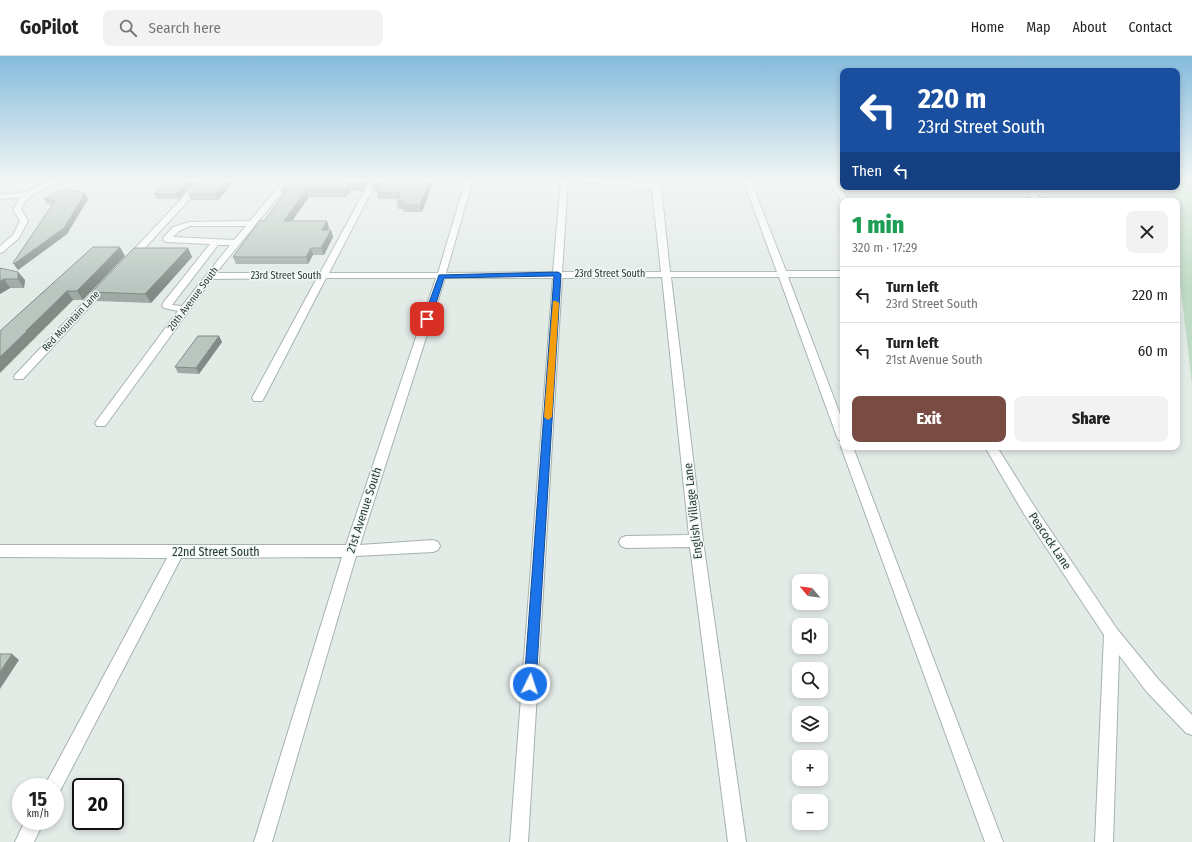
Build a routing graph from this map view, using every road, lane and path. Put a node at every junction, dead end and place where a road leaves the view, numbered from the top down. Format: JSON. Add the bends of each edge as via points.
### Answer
{"nodes":[{"id":1,"x":21,"y":216,"type":"edge"},
{"id":2,"x":170,"y":216,"type":"edge"},
{"id":3,"x":258,"y":216,"type":"edge"},
{"id":4,"x":354,"y":216,"type":"edge"},
{"id":5,"x":458,"y":216,"type":"edge"},
{"id":6,"x":562,"y":216,"type":"edge"},
{"id":7,"x":659,"y":216,"type":"edge"},
{"id":8,"x":761,"y":216,"type":"edge"},
{"id":9,"x":252,"y":223,"type":"junction"},
{"id":10,"x":216,"y":242,"type":"junction"},
{"id":11,"x":236,"y":243,"type":"junction"},
{"id":12,"x":0,"y":250,"type":"edge"},
{"id":13,"x":123,"y":266,"type":"edge"},
{"id":14,"x":558,"y":274,"type":"junction"},
{"id":15,"x":665,"y":274,"type":"junction"},
{"id":16,"x":782,"y":274,"type":"junction"},
{"id":17,"x":840,"y":274,"type":"edge"},
{"id":18,"x":209,"y":276,"type":"junction"},
{"id":19,"x":322,"y":276,"type":"junction"},
{"id":20,"x":441,"y":276,"type":"junction"},
{"id":21,"x":112,"y":278,"type":"edge"},
{"id":22,"x":185,"y":309,"type":"junction"},
{"id":23,"x":20,"y":377,"type":"dead end"},
{"id":24,"x":258,"y":398,"type":"dead end"},
{"id":25,"x":101,"y":423,"type":"dead end"},
{"id":26,"x":840,"y":429,"type":"edge"},
{"id":27,"x":848,"y":450,"type":"edge"},
{"id":28,"x":992,"y":450,"type":"edge"},
{"id":29,"x":696,"y":541,"type":"junction"},
{"id":30,"x":626,"y":542,"type":"dead end"},
{"id":31,"x":433,"y":546,"type":"dead end"},
{"id":32,"x":351,"y":551,"type":"junction"},
{"id":33,"x":177,"y":552,"type":"junction"},
{"id":34,"x":2,"y":553,"type":"edge"},
{"id":35,"x":1112,"y":634,"type":"junction"},
{"id":36,"x":1192,"y":727,"type":"edge"},
{"id":37,"x":58,"y":778,"type":"edge"},
{"id":38,"x":30,"y":830,"type":"edge"},
{"id":39,"x":24,"y":842,"type":"edge"},
{"id":40,"x":263,"y":842,"type":"edge"},
{"id":41,"x":519,"y":842,"type":"edge"},
{"id":42,"x":737,"y":842,"type":"edge"},
{"id":43,"x":994,"y":842,"type":"edge"},
{"id":44,"x":1104,"y":842,"type":"edge"}],
"edges":[{"from":1,"to":12,"type":"street","via":[[24,221],[16,236]]},
{"from":2,"to":13,"type":"street"},
{"from":3,"to":9,"type":"street","name":"20th Avenue South"},
{"from":4,"to":19,"type":"street"},
{"from":5,"to":20,"type":"street","name":"21st Avenue South"},
{"from":6,"to":14,"type":"street"},
{"from":7,"to":15,"type":"street","name":"English Village Lane"},
{"from":8,"to":16,"type":"street"},
{"from":9,"to":10,"type":"street","via":[[189,224],[176,229],[167,239]]},
{"from":9,"to":11,"type":"street","name":"20th Avenue South"},
{"from":10,"to":11,"type":"street"},
{"from":10,"to":22,"type":"street","via":[[167,306]]},
{"from":11,"to":18,"type":"street","name":"20th Avenue South"},
{"from":14,"to":15,"type":"street","name":"23rd Street South"},
{"from":14,"to":20,"type":"street","name":"23rd Street South"},
{"from":14,"to":41,"type":"street"},
{"from":15,"to":16,"type":"street","name":"23rd Street South"},
{"from":15,"to":29,"type":"street","name":"English Village Lane"},
{"from":16,"to":17,"type":"street","name":"23rd Street South"},
{"from":16,"to":26,"type":"street"},
{"from":18,"to":19,"type":"street","name":"23rd Street South"},
{"from":18,"to":22,"type":"street","name":"20th Avenue South"},
{"from":19,"to":20,"type":"street","name":"23rd Street South"},
{"from":19,"to":24,"type":"street"},
{"from":20,"to":32,"type":"street","name":"21st Avenue South"},
{"from":21,"to":23,"type":"street","name":"Red Mountain Lane"},
{"from":22,"to":25,"type":"street","name":"20th Avenue South"},
{"from":27,"to":43,"type":"street"},
{"from":28,"to":35,"type":"street","name":"Peacock Lane"},
{"from":29,"to":30,"type":"street"},
{"from":29,"to":42,"type":"street","name":"English Village Lane"},
{"from":31,"to":32,"type":"street","name":"22nd Street South"},
{"from":32,"to":33,"type":"street","name":"22nd Street South"},
{"from":32,"to":40,"type":"street","name":"21st Avenue South"},
{"from":33,"to":34,"type":"street","name":"22nd Street South"},
{"from":33,"to":37,"type":"street"},
{"from":35,"to":36,"type":"street","name":"Peacock Lane","via":[[1152,685]]},
{"from":35,"to":44,"type":"street"},
{"from":38,"to":39,"type":"street"}]}
